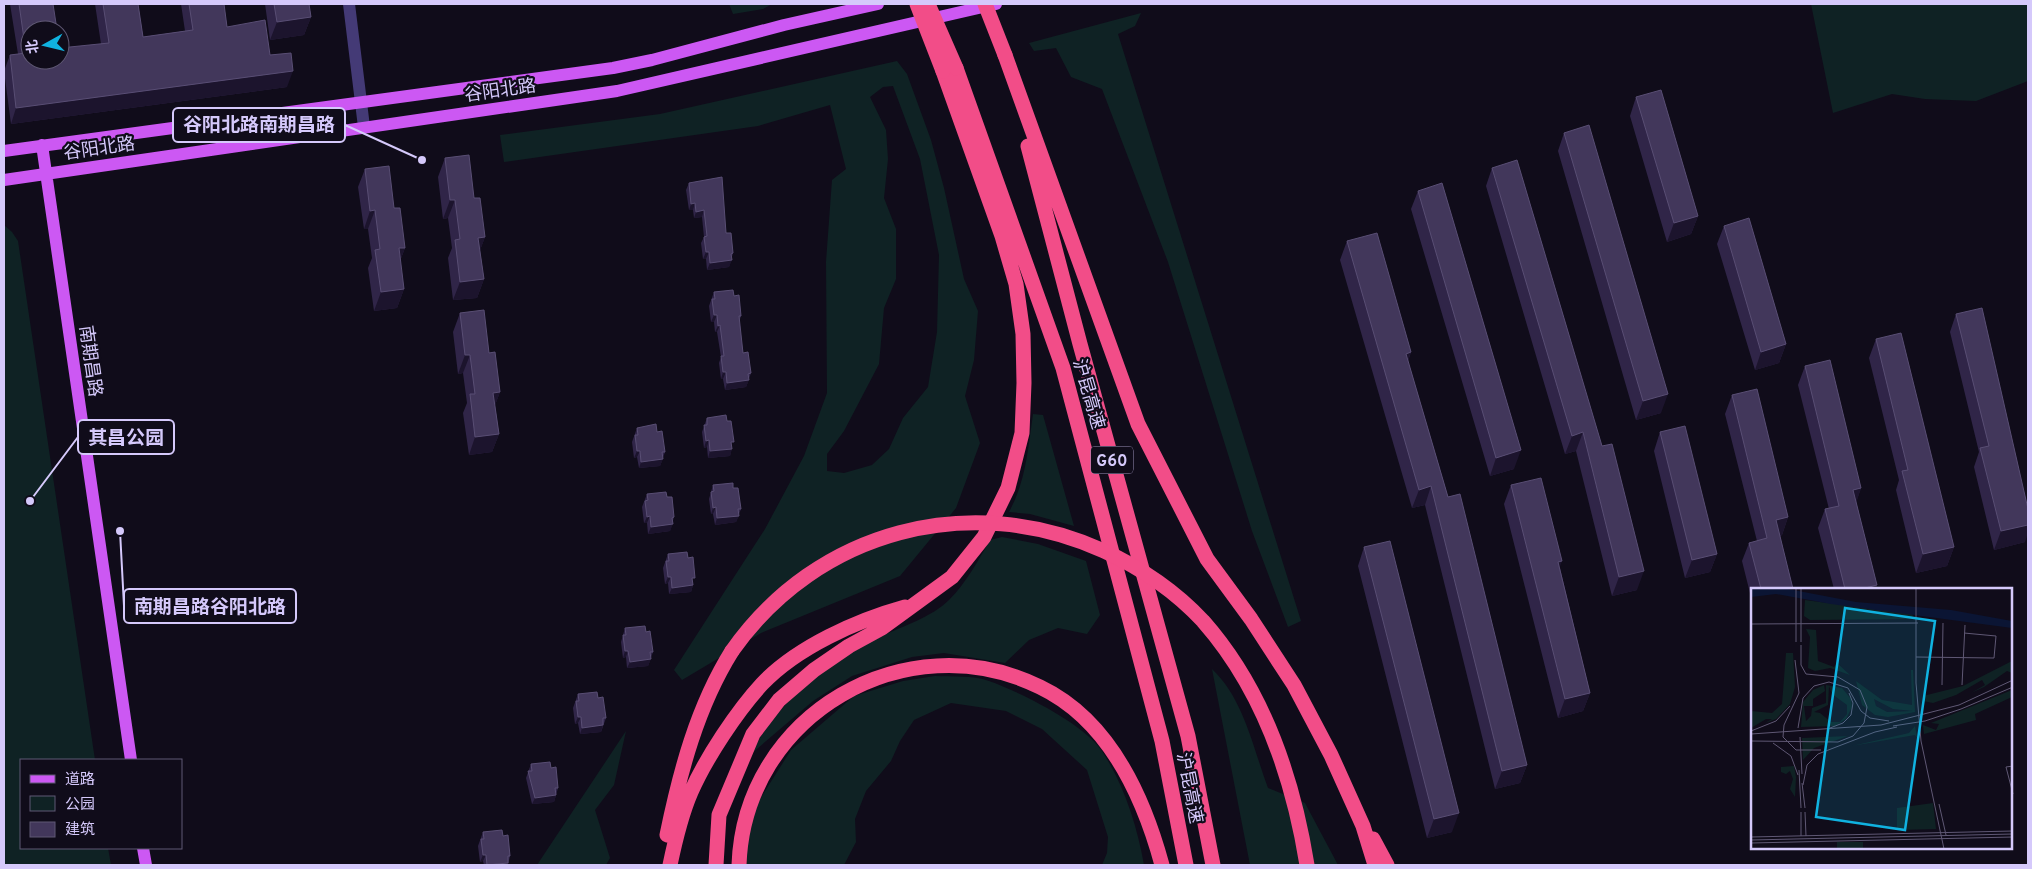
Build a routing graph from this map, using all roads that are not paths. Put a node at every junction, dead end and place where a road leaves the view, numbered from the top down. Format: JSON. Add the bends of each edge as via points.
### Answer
{"nodes":[{"id":1,"x":349,"y":4,"type":"edge"},
{"id":2,"x":878,"y":4,"type":"edge"},
{"id":3,"x":917,"y":4,"type":"edge"},
{"id":4,"x":928,"y":4,"type":"edge"},
{"id":5,"x":985,"y":4,"type":"edge"},
{"id":6,"x":996,"y":4,"type":"edge"},
{"id":7,"x":1005,"y":55,"type":"junction"},
{"id":8,"x":950,"y":69,"type":"junction"},
{"id":9,"x":361,"y":104,"type":"junction"},
{"id":10,"x":364,"y":127,"type":"junction"},
{"id":11,"x":42,"y":145,"type":"junction"},
{"id":12,"x":4,"y":151,"type":"edge"},
{"id":13,"x":46,"y":174,"type":"junction"},
{"id":14,"x":4,"y":180,"type":"edge"},
{"id":15,"x":914,"y":604,"type":"junction"},
{"id":16,"x":131,"y":759,"type":"edge"},
{"id":17,"x":1363,"y":826,"type":"junction"},
{"id":18,"x":143,"y":849,"type":"edge"},
{"id":19,"x":146,"y":865,"type":"edge"},
{"id":20,"x":665,"y":865,"type":"edge"},
{"id":21,"x":670,"y":865,"type":"edge"},
{"id":22,"x":716,"y":865,"type":"edge"},
{"id":23,"x":739,"y":865,"type":"edge"},
{"id":24,"x":1162,"y":865,"type":"edge"},
{"id":25,"x":1186,"y":865,"type":"edge"},
{"id":26,"x":1213,"y":865,"type":"edge"},
{"id":27,"x":1307,"y":865,"type":"edge"},
{"id":28,"x":1375,"y":865,"type":"edge"},
{"id":29,"x":1387,"y":865,"type":"edge"}],
"edges":[{"from":1,"to":9,"type":"street"},
{"from":2,"to":9,"type":"main road","name":"谷阳北路","via":[[613,68]]},
{"from":3,"to":8,"type":"highway","bridge":true},
{"from":4,"to":8,"type":"highway","name":"沪昆高速","number":"G60","bridge":true},
{"from":5,"to":7,"type":"highway","name":"沪昆高速","number":"G60","bridge":true},
{"from":6,"to":10,"type":"main road","name":"谷阳北路","via":[[656,83]]},
{"from":7,"to":17,"type":"highway","via":[[1138,424],[1207,559],[1294,685]]},
{"from":7,"to":26,"type":"highway","name":"沪昆高速","number":"G60","via":[[1080,344],[1188,736]]},
{"from":8,"to":15,"type":"highway","via":[[1016,284],[1023,334],[1022,433],[1008,488],[984,536],[952,578]]},
{"from":8,"to":25,"type":"highway","name":"沪昆高速","number":"G60","via":[[1063,368],[1162,741]]},
{"from":9,"to":10,"type":"street"},
{"from":9,"to":11,"type":"main road","name":"谷阳北路"},
{"from":10,"to":13,"type":"main road","name":"谷阳北路"},
{"from":11,"to":12,"type":"main road","name":"谷阳北路"},
{"from":11,"to":13,"type":"main road","name":"南期昌路"},
{"from":13,"to":14,"type":"main road","name":"谷阳北路"},
{"from":13,"to":16,"type":"main road","name":"南期昌路"},
{"from":15,"to":21,"type":"highway","via":[[878,614],[803,651],[763,683],[734,720],[691,791]]},
{"from":15,"to":22,"type":"highway","via":[[814,670],[779,700],[753,734],[722,807]]},
{"from":17,"to":28,"type":"highway"},
{"from":17,"to":29,"type":"highway"},
{"from":18,"to":19,"type":"main road"},
{"from":20,"to":27,"type":"highway","bridge":true,"via":[[664,850],[670,820],[711,690],[732,652],[761,615],[805,576],[830,560],[908,530],[962,523],[1017,526],[1071,538],[1126,562],[1178,597],[1223,646],[1257,701],[1282,760]]},
{"from":23,"to":24,"type":"highway","via":[[745,820],[758,786],[777,752],[801,724],[831,700],[862,682],[895,671],[967,665],[1005,673],[1041,687],[1073,709],[1100,735],[1124,768],[1142,802]]}]}
